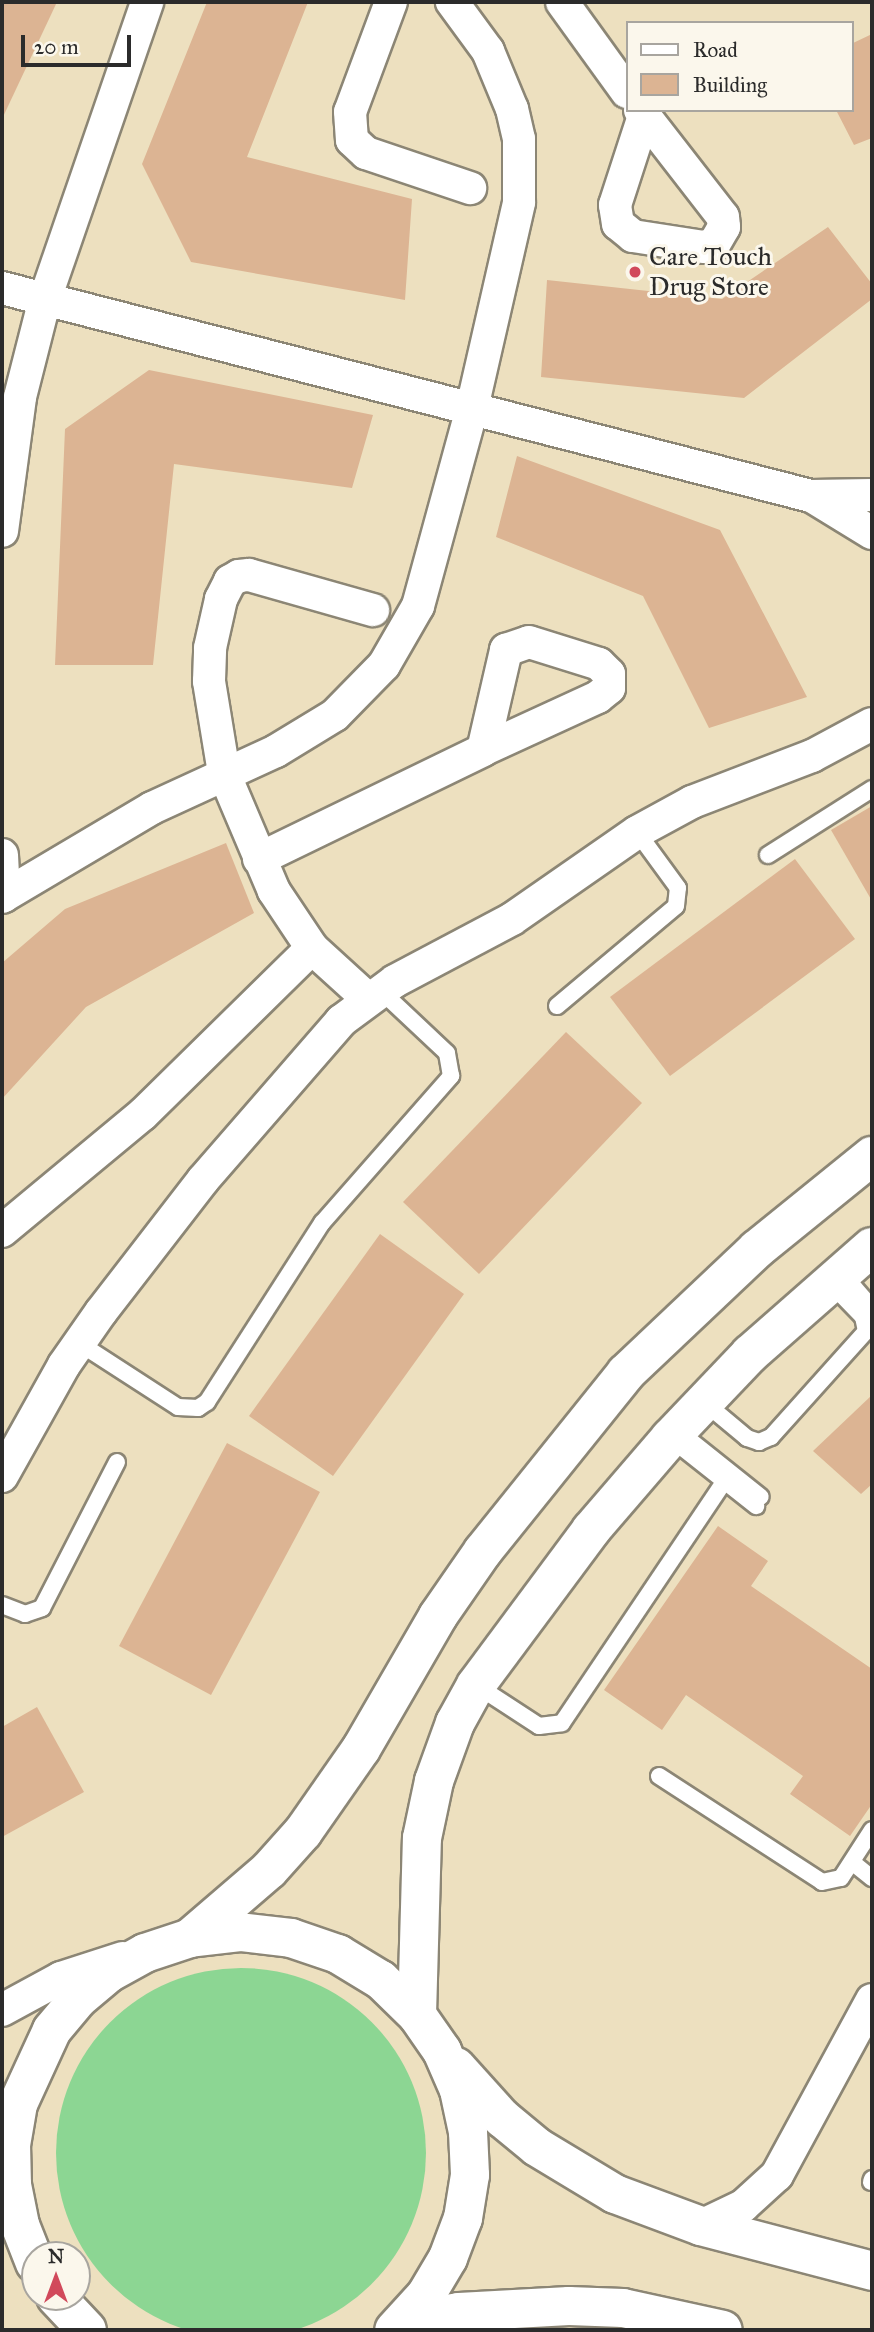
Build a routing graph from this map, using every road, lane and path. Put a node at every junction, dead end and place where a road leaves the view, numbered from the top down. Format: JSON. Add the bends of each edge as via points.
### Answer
{"nodes":[{"id":1,"x":147,"y":2,"type":"edge"},
{"id":2,"x":391,"y":2,"type":"edge"},
{"id":3,"x":452,"y":2,"type":"edge"},
{"id":4,"x":562,"y":2,"type":"edge"},
{"id":5,"x":626,"y":91,"type":"edge"},
{"id":6,"x":470,"y":188,"type":"dead end"},
{"id":7,"x":2,"y":288,"type":"edge"},
{"id":8,"x":45,"y":299,"type":"junction"},
{"id":9,"x":472,"y":408,"type":"junction"},
{"id":10,"x":872,"y":495,"type":"edge"},
{"id":11,"x":811,"y":496,"type":"junction"},
{"id":12,"x":2,"y":531,"type":"edge"},
{"id":13,"x":872,"y":533,"type":"edge"},
{"id":14,"x":373,"y":610,"type":"dead end"},
{"id":15,"x":872,"y":724,"type":"edge"},
{"id":16,"x":483,"y":750,"type":"dead end"},
{"id":17,"x":223,"y":774,"type":"junction"},
{"id":18,"x":872,"y":789,"type":"edge"},
{"id":19,"x":637,"y":832,"type":"junction"},
{"id":20,"x":2,"y":855,"type":"edge"},
{"id":21,"x":768,"y":855,"type":"dead end"},
{"id":22,"x":259,"y":859,"type":"junction"},
{"id":23,"x":3,"y":896,"type":"edge"},
{"id":24,"x":312,"y":948,"type":"junction"},
{"id":25,"x":374,"y":995,"type":"junction"},
{"id":26,"x":557,"y":1006,"type":"dead end"},
{"id":27,"x":872,"y":1156,"type":"edge"},
{"id":28,"x":2,"y":1231,"type":"edge"},
{"id":29,"x":854,"y":1268,"type":"edge"},
{"id":30,"x":872,"y":1308,"type":"edge"},
{"id":31,"x":79,"y":1343,"type":"junction"},
{"id":32,"x":704,"y":1402,"type":"junction"},
{"id":33,"x":673,"y":1434,"type":"junction"},
{"id":34,"x":117,"y":1462,"type":"dead end"},
{"id":35,"x":2,"y":1476,"type":"edge"},
{"id":36,"x":724,"y":1482,"type":"junction"},
{"id":37,"x":2,"y":1605,"type":"edge"},
{"id":38,"x":476,"y":1685,"type":"junction"},
{"id":39,"x":659,"y":1776,"type":"dead end"},
{"id":40,"x":872,"y":1830,"type":"edge"},
{"id":41,"x":852,"y":1862,"type":"junction"},
{"id":42,"x":872,"y":1878,"type":"edge"},
{"id":43,"x":190,"y":1938,"type":"junction"},
{"id":44,"x":145,"y":1953,"type":"junction"},
{"id":45,"x":872,"y":2000,"type":"edge"},
{"id":46,"x":2,"y":2010,"type":"edge"},
{"id":47,"x":417,"y":2015,"type":"junction"},
{"id":48,"x":442,"y":2051,"type":"junction"},
{"id":49,"x":701,"y":2226,"type":"junction"},
{"id":50,"x":2,"y":2228,"type":"edge"},
{"id":51,"x":26,"y":2241,"type":"edge"},
{"id":52,"x":21,"y":2253,"type":"edge"},
{"id":53,"x":872,"y":2271,"type":"edge"},
{"id":54,"x":68,"y":2311,"type":"edge"},
{"id":55,"x":670,"y":2323,"type":"edge"},
{"id":56,"x":399,"y":2325,"type":"edge"},
{"id":57,"x":84,"y":2329,"type":"edge"},
{"id":58,"x":723,"y":2330,"type":"edge"}],
"edges":[{"from":1,"to":8,"type":"street"},
{"from":2,"to":6,"type":"street","via":[[350,111],[352,140],[366,153]]},
{"from":3,"to":9,"type":"street","via":[[488,51],[502,80],[519,139],[521,170],[514,232]]},
{"from":4,"to":5,"type":"street"},
{"from":7,"to":8,"type":"street"},
{"from":8,"to":9,"type":"street"},
{"from":8,"to":12,"type":"street","via":[[20,397]]},
{"from":9,"to":11,"type":"street"},
{"from":9,"to":17,"type":"street","via":[[418,606],[384,666],[335,715],[307,735]]},
{"from":10,"to":11,"type":"street"},
{"from":11,"to":13,"type":"street"},
{"from":14,"to":17,"type":"street","via":[[249,575],[230,581],[221,599],[209,670],[211,715]]},
{"from":15,"to":19,"type":"street","via":[[812,756],[692,802]]},
{"from":16,"to":22,"type":"street"},
{"from":17,"to":22,"type":"street"},
{"from":17,"to":23,"type":"street","via":[[129,820]]},
{"from":18,"to":21,"type":"lane"},
{"from":19,"to":25,"type":"street","via":[[512,919]]},
{"from":19,"to":26,"type":"lane","via":[[678,888],[676,906]]},
{"from":20,"to":23,"type":"street"},
{"from":22,"to":24,"type":"street"},
{"from":24,"to":25,"type":"street"},
{"from":24,"to":28,"type":"street","via":[[143,1114]]},
{"from":25,"to":31,"type":"street","via":[[317,1046],[259,1113]]},
{"from":25,"to":31,"type":"lane","via":[[447,1053],[451,1076],[322,1223],[207,1402],[198,1408],[178,1407]]},
{"from":27,"to":43,"type":"street","via":[[757,1249],[626,1373],[483,1551],[432,1627],[348,1770],[303,1832],[269,1870]]},
{"from":29,"to":30,"type":"lane"},
{"from":29,"to":32,"type":"street"},
{"from":29,"to":32,"type":"lane","via":[[866,1331],[771,1437],[760,1442],[747,1438]]},
{"from":31,"to":35,"type":"street"},
{"from":32,"to":33,"type":"street"},
{"from":33,"to":36,"type":"lane"},
{"from":33,"to":36,"type":"lane","via":[[758,1501]]},
{"from":33,"to":38,"type":"street","via":[[591,1530]]},
{"from":34,"to":37,"type":"lane","via":[[41,1608],[25,1614]]},
{"from":36,"to":38,"type":"lane","via":[[562,1723],[539,1726]]},
{"from":38,"to":47,"type":"street","via":[[455,1723],[434,1781],[422,1838]]},
{"from":39,"to":41,"type":"lane","via":[[816,1880],[835,1881]]},
{"from":40,"to":41,"type":"lane"},
{"from":41,"to":42,"type":"lane"},
{"from":43,"to":44,"type":"street"},
{"from":43,"to":47,"type":"street","via":[[240,1932],[290,1938],[338,1954],[381,1980]]},
{"from":44,"to":46,"type":"street","via":[[61,1978]]},
{"from":44,"to":51,"type":"street","via":[[109,1973],[69,2010],[32,2066],[18,2104],[12,2185]]},
{"from":45,"to":49,"type":"street","via":[[777,2175],[743,2206]]},
{"from":47,"to":48,"type":"street"},
{"from":48,"to":49,"type":"street","via":[[502,2118],[537,2147],[615,2194]]},
{"from":48,"to":56,"type":"street","via":[[468,2132],[470,2175],[463,2217],[448,2258]]},
{"from":49,"to":53,"type":"street"},
{"from":50,"to":52,"type":"street"},
{"from":54,"to":57,"type":"street"},
{"from":55,"to":56,"type":"street","via":[[569,2306],[459,2312]]},
{"from":55,"to":58,"type":"street"}]}
